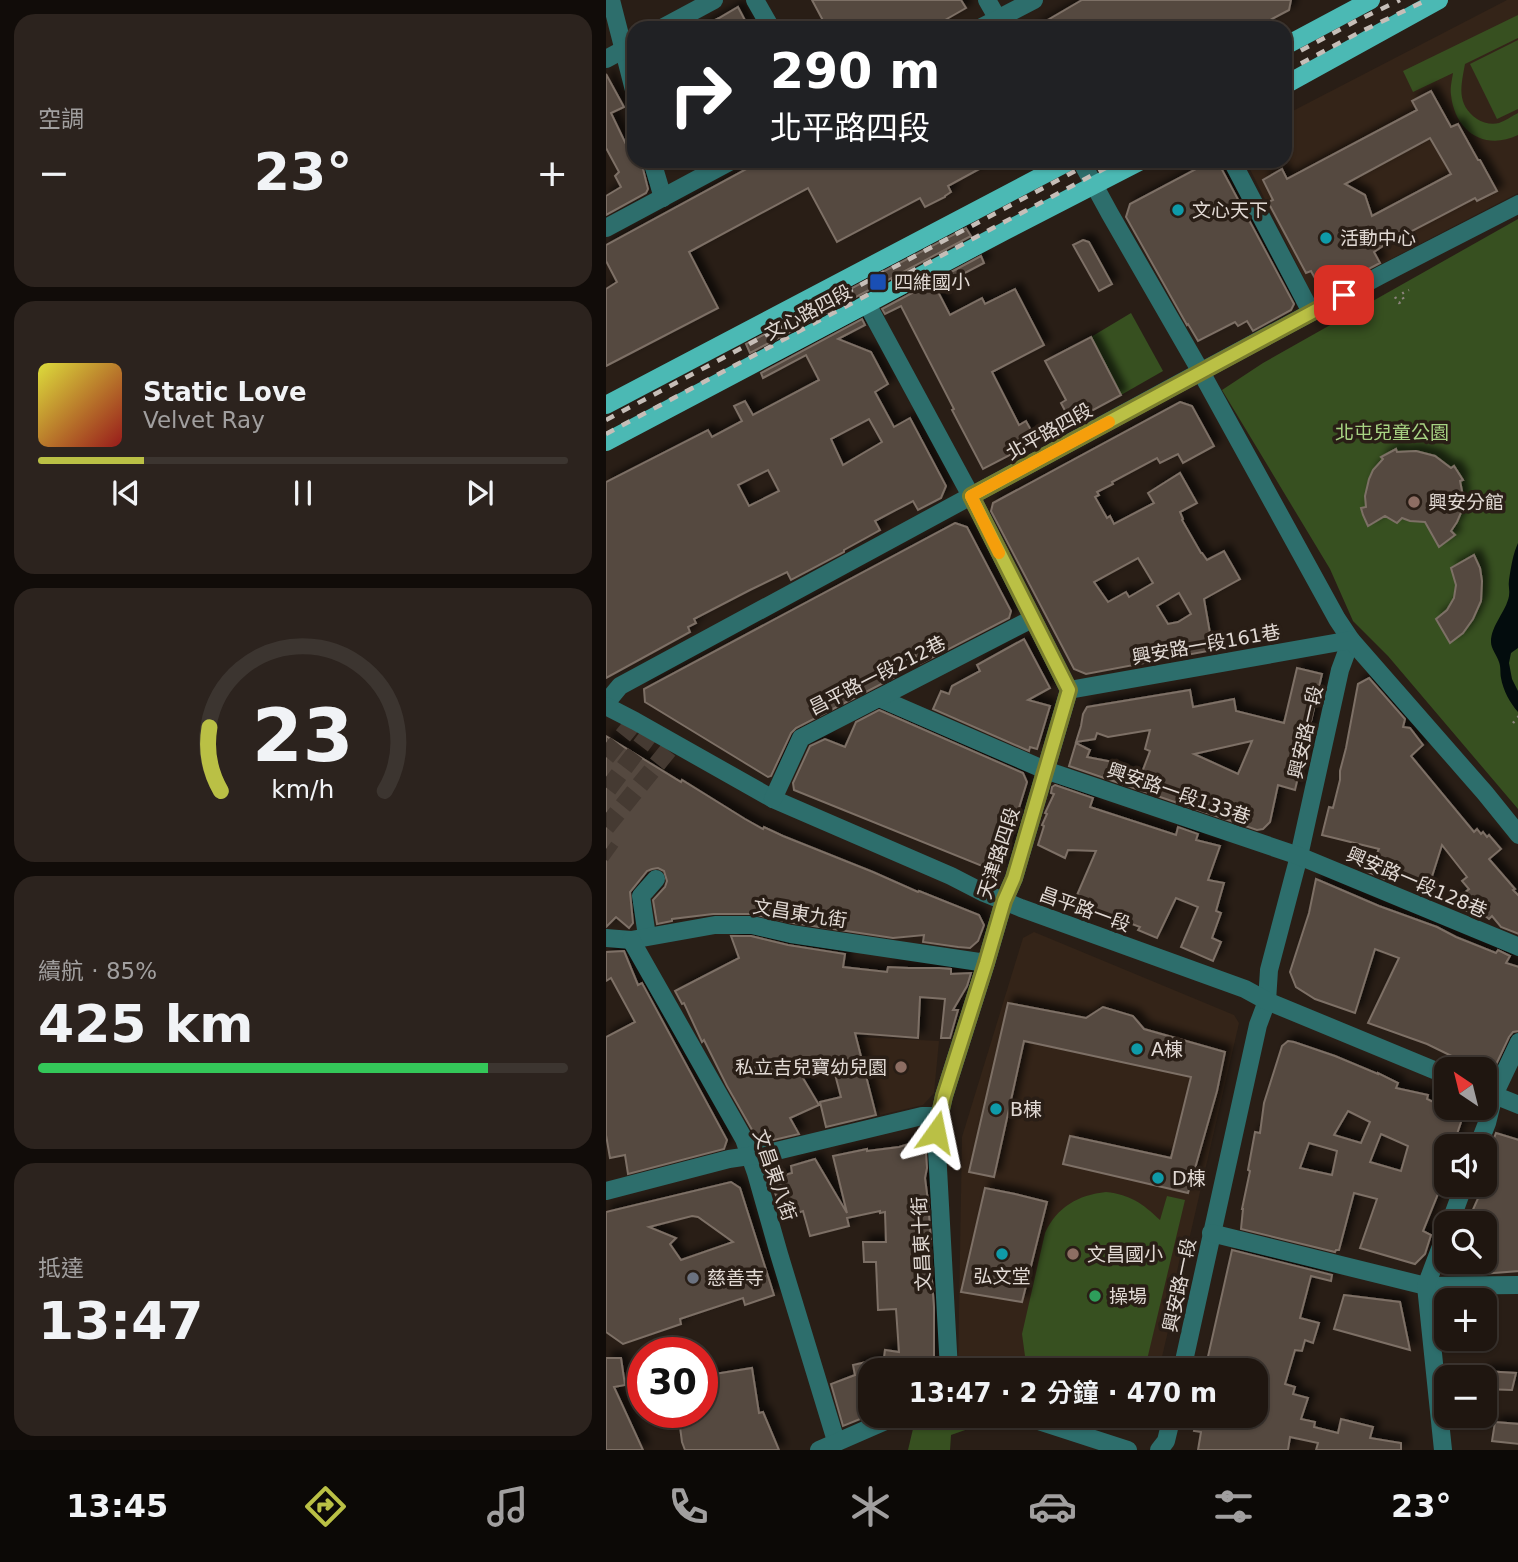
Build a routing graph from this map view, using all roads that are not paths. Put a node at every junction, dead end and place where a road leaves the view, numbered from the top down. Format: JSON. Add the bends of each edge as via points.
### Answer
{"nodes":[{"id":1,"x":611,"y":0,"type":"edge"},
{"id":2,"x":714,"y":0,"type":"edge"},
{"id":3,"x":755,"y":0,"type":"edge"},
{"id":4,"x":987,"y":0,"type":"edge"},
{"id":5,"x":1034,"y":0,"type":"edge"},
{"id":6,"x":1371,"y":0,"type":"edge"},
{"id":7,"x":1439,"y":0,"type":"edge"},
{"id":8,"x":676,"y":21,"type":"edge"},
{"id":9,"x":766,"y":21,"type":"edge"},
{"id":10,"x":1000,"y":21,"type":"edge"},
{"id":11,"x":1004,"y":21,"type":"edge"},
{"id":12,"x":627,"y":42,"type":"edge"},
{"id":13,"x":1292,"y":42,"type":"edge"},
{"id":14,"x":627,"y":48,"type":"edge"},
{"id":15,"x":606,"y":59,"type":"edge"},
{"id":16,"x":1292,"y":81,"type":"edge"},
{"id":17,"x":654,"y":168,"type":"edge"},
{"id":18,"x":718,"y":168,"type":"edge"},
{"id":19,"x":1057,"y":168,"type":"edge"},
{"id":20,"x":1084,"y":168,"type":"edge"},
{"id":21,"x":1127,"y":168,"type":"edge"},
{"id":22,"x":1236,"y":168,"type":"edge"},
{"id":23,"x":1093,"y":185,"type":"junction"},
{"id":24,"x":663,"y":198,"type":"junction"},
{"id":25,"x":1518,"y":204,"type":"edge"},
{"id":26,"x":606,"y":228,"type":"edge"},
{"id":27,"x":867,"y":304,"type":"junction"},
{"id":28,"x":1311,"y":312,"type":"junction"},
{"id":29,"x":1201,"y":372,"type":"junction"},
{"id":30,"x":606,"y":405,"type":"edge"},
{"id":31,"x":606,"y":442,"type":"edge"},
{"id":32,"x":971,"y":496,"type":"junction"},
{"id":33,"x":1032,"y":619,"type":"junction"},
{"id":34,"x":1351,"y":640,"type":"junction"},
{"id":35,"x":1069,"y":690,"type":"junction"},
{"id":36,"x":879,"y":698,"type":"junction"},
{"id":37,"x":606,"y":705,"type":"edge"},
{"id":38,"x":1045,"y":770,"type":"junction"},
{"id":39,"x":773,"y":799,"type":"junction"},
{"id":40,"x":1518,"y":835,"type":"edge"},
{"id":41,"x":1299,"y":856,"type":"junction"},
{"id":42,"x":656,"y":879,"type":"dead end"},
{"id":43,"x":1004,"y":901,"type":"junction"},
{"id":44,"x":606,"y":938,"type":"edge"},
{"id":45,"x":639,"y":938,"type":"junction"},
{"id":46,"x":1518,"y":947,"type":"edge"},
{"id":47,"x":986,"y":963,"type":"junction"},
{"id":48,"x":1267,"y":1001,"type":"junction"},
{"id":49,"x":1518,"y":1042,"type":"edge"},
{"id":50,"x":1434,"y":1070,"type":"edge"},
{"id":51,"x":1497,"y":1079,"type":"edge"},
{"id":52,"x":1497,"y":1096,"type":"edge"},
{"id":53,"x":1518,"y":1105,"type":"edge"},
{"id":54,"x":940,"y":1116,"type":"junction"},
{"id":55,"x":749,"y":1155,"type":"junction"},
{"id":56,"x":606,"y":1191,"type":"edge"},
{"id":57,"x":1212,"y":1233,"type":"junction"},
{"id":58,"x":1434,"y":1265,"type":"edge"},
{"id":59,"x":1518,"y":1285,"type":"edge"},
{"id":60,"x":1426,"y":1286,"type":"junction"},
{"id":61,"x":949,"y":1358,"type":"edge"},
{"id":62,"x":1185,"y":1358,"type":"edge"},
{"id":63,"x":867,"y":1428,"type":"edge"},
{"id":64,"x":1060,"y":1428,"type":"edge"},
{"id":65,"x":1169,"y":1428,"type":"edge"},
{"id":66,"x":836,"y":1441,"type":"junction"},
{"id":67,"x":819,"y":1450,"type":"edge"},
{"id":68,"x":1128,"y":1450,"type":"edge"},
{"id":69,"x":1159,"y":1450,"type":"edge"},
{"id":70,"x":1442,"y":1450,"type":"edge"}],
"edges":[{"from":1,"to":12,"type":"street"},
{"from":2,"to":8,"type":"street"},
{"from":3,"to":9,"type":"street"},
{"from":4,"to":10,"type":"street"},
{"from":5,"to":11,"type":"street"},
{"from":6,"to":13,"type":"main road"},
{"from":7,"to":16,"type":"main road"},
{"from":14,"to":15,"type":"street"},
{"from":17,"to":24,"type":"street"},
{"from":18,"to":24,"type":"street"},
{"from":19,"to":30,"type":"main road","name":"文心路四段"},
{"from":20,"to":23,"type":"street"},
{"from":21,"to":23,"type":"main road","name":"文心路四段"},
{"from":22,"to":28,"type":"street"},
{"from":23,"to":27,"type":"main road","name":"文心路四段"},
{"from":23,"to":29,"type":"street"},
{"from":24,"to":26,"type":"street"},
{"from":25,"to":28,"type":"street","name":"北平路四段"},
{"from":27,"to":31,"type":"main road","name":"文心路四段"},
{"from":27,"to":32,"type":"street"},
{"from":28,"to":29,"type":"street","name":"北平路四段"},
{"from":29,"to":32,"type":"street","name":"北平路四段"},
{"from":29,"to":34,"type":"street"},
{"from":32,"to":33,"type":"street"},
{"from":32,"to":37,"type":"street","name":"北平路四段","via":[[620,687]]},
{"from":33,"to":35,"type":"street"},
{"from":33,"to":36,"type":"street","name":"昌平路一段212巷"},
{"from":34,"to":35,"type":"street","name":"興安路一段161巷"},
{"from":34,"to":40,"type":"street"},
{"from":34,"to":41,"type":"street","name":"興安路一段","via":[[1340,670]]},
{"from":35,"to":38,"type":"street","name":"天津路四段"},
{"from":36,"to":38,"type":"street","name":"興安路一段133巷"},
{"from":36,"to":39,"type":"street","name":"昌平路一段212巷","via":[[801,738]]},
{"from":37,"to":39,"type":"street","name":"昌平路一段"},
{"from":38,"to":41,"type":"street","name":"興安路一段133巷"},
{"from":38,"to":43,"type":"street","name":"天津路四段"},
{"from":39,"to":43,"type":"street","name":"昌平路一段"},
{"from":41,"to":46,"type":"street","name":"興安路一段128巷"},
{"from":41,"to":48,"type":"street","name":"興安路一段","via":[[1269,970]]},
{"from":42,"to":45,"type":"street","via":[[641,897]]},
{"from":43,"to":47,"type":"street","name":"天津路四段"},
{"from":43,"to":48,"type":"street","name":"昌平路一段"},
{"from":44,"to":45,"type":"street","name":"文昌東九街"},
{"from":45,"to":47,"type":"street","name":"文昌東九街","via":[[715,925],[752,925]]},
{"from":45,"to":55,"type":"street","name":"文昌東八街"},
{"from":47,"to":54,"type":"street","name":"天津路四段"},
{"from":48,"to":50,"type":"street","name":"昌平路一段"},
{"from":48,"to":57,"type":"street","name":"興安路一段"},
{"from":49,"to":51,"type":"street"},
{"from":52,"to":53,"type":"street"},
{"from":54,"to":55,"type":"street","via":[[922,1116]]},
{"from":54,"to":61,"type":"street","name":"文昌東十街","via":[[936,1132]]},
{"from":55,"to":56,"type":"street"},
{"from":55,"to":66,"type":"street","name":"文昌東八街"},
{"from":57,"to":60,"type":"street"},
{"from":57,"to":62,"type":"street","name":"興安路一段"},
{"from":58,"to":60,"type":"street"},
{"from":59,"to":60,"type":"street"},
{"from":60,"to":70,"type":"street"},
{"from":63,"to":66,"type":"street"},
{"from":64,"to":68,"type":"street"},
{"from":65,"to":69,"type":"street"},
{"from":66,"to":67,"type":"street"}]}
